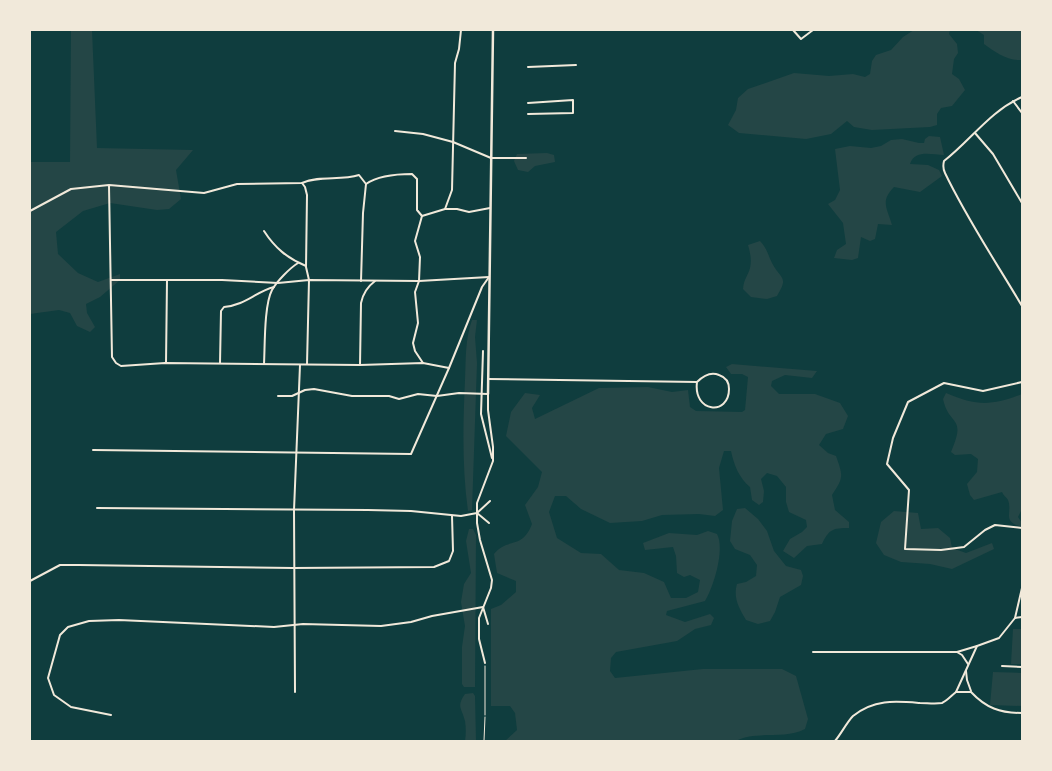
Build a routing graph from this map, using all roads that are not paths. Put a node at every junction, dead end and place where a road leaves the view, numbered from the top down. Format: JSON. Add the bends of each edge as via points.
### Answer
{"nodes":[{"id":1,"x":461,"y":30,"type":"edge"},
{"id":2,"x":493,"y":30,"type":"edge"},
{"id":3,"x":793,"y":30,"type":"edge"},
{"id":4,"x":813,"y":30,"type":"edge"},
{"id":5,"x":576,"y":65,"type":"dead end"},
{"id":6,"x":528,"y":68,"type":"dead end"},
{"id":7,"x":1022,"y":97,"type":"edge"},
{"id":8,"x":1013,"y":101,"type":"junction"},
{"id":9,"x":528,"y":103,"type":"dead end"},
{"id":10,"x":1022,"y":112,"type":"edge"},
{"id":11,"x":528,"y":114,"type":"dead end"},
{"id":12,"x":395,"y":132,"type":"dead end"},
{"id":13,"x":975,"y":133,"type":"junction"},
{"id":14,"x":453,"y":142,"type":"junction"},
{"id":15,"x":491,"y":158,"type":"junction"},
{"id":16,"x":526,"y":158,"type":"dead end"},
{"id":17,"x":302,"y":183,"type":"junction"},
{"id":18,"x":366,"y":184,"type":"junction"},
{"id":19,"x":109,"y":186,"type":"junction"},
{"id":20,"x":1022,"y":203,"type":"edge"},
{"id":21,"x":490,"y":208,"type":"junction"},
{"id":22,"x":445,"y":209,"type":"junction"},
{"id":23,"x":30,"y":211,"type":"edge"},
{"id":24,"x":422,"y":216,"type":"junction"},
{"id":25,"x":264,"y":230,"type":"dead end"},
{"id":26,"x":298,"y":263,"type":"junction"},
{"id":27,"x":306,"y":267,"type":"junction"},
{"id":28,"x":489,"y":277,"type":"junction"},
{"id":29,"x":111,"y":280,"type":"junction"},
{"id":30,"x":167,"y":280,"type":"junction"},
{"id":31,"x":309,"y":280,"type":"junction"},
{"id":32,"x":361,"y":281,"type":"junction"},
{"id":33,"x":376,"y":281,"type":"junction"},
{"id":34,"x":419,"y":281,"type":"junction"},
{"id":35,"x":278,"y":283,"type":"junction"},
{"id":36,"x":274,"y":287,"type":"junction"},
{"id":37,"x":1022,"y":306,"type":"edge"},
{"id":38,"x":483,"y":351,"type":"dead end"},
{"id":39,"x":166,"y":363,"type":"junction"},
{"id":40,"x":220,"y":363,"type":"junction"},
{"id":41,"x":423,"y":363,"type":"junction"},
{"id":42,"x":264,"y":364,"type":"junction"},
{"id":43,"x":300,"y":365,"type":"junction"},
{"id":44,"x":307,"y":365,"type":"junction"},
{"id":45,"x":360,"y":365,"type":"junction"},
{"id":46,"x":449,"y":368,"type":"junction"},
{"id":47,"x":488,"y":379,"type":"junction"},
{"id":48,"x":697,"y":382,"type":"junction"},
{"id":49,"x":1022,"y":382,"type":"edge"},
{"id":50,"x":299,"y":392,"type":"junction"},
{"id":51,"x":488,"y":394,"type":"junction"},
{"id":52,"x":482,"y":395,"type":"junction"},
{"id":53,"x":278,"y":396,"type":"dead end"},
{"id":54,"x":437,"y":396,"type":"junction"},
{"id":55,"x":92,"y":450,"type":"dead end"},
{"id":56,"x":295,"y":453,"type":"junction"},
{"id":57,"x":493,"y":461,"type":"junction"},
{"id":58,"x":490,"y":501,"type":"dead end"},
{"id":59,"x":97,"y":508,"type":"dead end"},
{"id":60,"x":294,"y":510,"type":"junction"},
{"id":61,"x":477,"y":513,"type":"junction"},
{"id":62,"x":452,"y":516,"type":"junction"},
{"id":63,"x":489,"y":523,"type":"dead end"},
{"id":64,"x":1022,"y":528,"type":"edge"},
{"id":65,"x":293,"y":568,"type":"junction"},
{"id":66,"x":30,"y":581,"type":"edge"},
{"id":67,"x":1022,"y":588,"type":"edge"},
{"id":68,"x":483,"y":607,"type":"junction"},
{"id":69,"x":1022,"y":617,"type":"edge"},
{"id":70,"x":1015,"y":618,"type":"junction"},
{"id":71,"x":294,"y":624,"type":"junction"},
{"id":72,"x":488,"y":624,"type":"dead end"},
{"id":73,"x":977,"y":646,"type":"junction"},
{"id":74,"x":813,"y":652,"type":"dead end"},
{"id":75,"x":957,"y":652,"type":"junction"},
{"id":76,"x":485,"y":663,"type":"road end"},
{"id":77,"x":968,"y":664,"type":"junction"},
{"id":78,"x":1002,"y":666,"type":"dead end"},
{"id":79,"x":1022,"y":667,"type":"edge"},
{"id":80,"x":966,"y":670,"type":"junction"},
{"id":81,"x":295,"y":692,"type":"dead end"},
{"id":82,"x":956,"y":692,"type":"junction"},
{"id":83,"x":971,"y":692,"type":"junction"},
{"id":84,"x":1022,"y":713,"type":"edge"},
{"id":85,"x":111,"y":714,"type":"dead end"},
{"id":86,"x":485,"y":717,"type":"road end"},
{"id":87,"x":484,"y":741,"type":"edge"},
{"id":88,"x":835,"y":741,"type":"edge"}],
"edges":[{"from":1,"to":14,"type":"street","via":[[455,63]]},
{"from":2,"to":15,"type":"street"},
{"from":3,"to":4,"type":"street","via":[[801,40]]},
{"from":5,"to":6,"type":"street"},
{"from":7,"to":8,"type":"street"},
{"from":8,"to":10,"type":"street"},
{"from":8,"to":13,"type":"street","via":[[998,110]]},
{"from":9,"to":11,"type":"street","via":[[573,100],[573,113]]},
{"from":12,"to":14,"type":"street","via":[[423,134]]},
{"from":13,"to":20,"type":"street","via":[[993,154]]},
{"from":13,"to":37,"type":"street","via":[[944,161],[944,172]]},
{"from":14,"to":15,"type":"street"},
{"from":14,"to":22,"type":"street","via":[[452,190]]},
{"from":15,"to":16,"type":"street"},
{"from":15,"to":21,"type":"street"},
{"from":17,"to":18,"type":"street","via":[[359,175]]},
{"from":17,"to":19,"type":"street","via":[[237,184],[204,193]]},
{"from":17,"to":27,"type":"street","via":[[307,195]]},
{"from":18,"to":24,"type":"street","via":[[375,178],[412,174],[417,179],[417,210]]},
{"from":18,"to":32,"type":"street"},
{"from":19,"to":23,"type":"street","via":[[72,189]]},
{"from":19,"to":29,"type":"street"},
{"from":21,"to":22,"type":"street","via":[[469,212]]},
{"from":21,"to":28,"type":"street"},
{"from":22,"to":24,"type":"street"},
{"from":24,"to":34,"type":"street","via":[[415,241],[420,257]]},
{"from":25,"to":26,"type":"street","via":[[282,254]]},
{"from":26,"to":27,"type":"street"},
{"from":26,"to":35,"type":"street","via":[[290,268]]},
{"from":27,"to":31,"type":"street"},
{"from":28,"to":34,"type":"street"},
{"from":28,"to":46,"type":"street","via":[[479,294]]},
{"from":28,"to":47,"type":"street"},
{"from":29,"to":30,"type":"street"},
{"from":29,"to":39,"type":"street","via":[[112,357],[121,366]]},
{"from":30,"to":35,"type":"street"},
{"from":30,"to":39,"type":"street"},
{"from":31,"to":32,"type":"street"},
{"from":31,"to":35,"type":"street"},
{"from":31,"to":44,"type":"street"},
{"from":32,"to":33,"type":"street"},
{"from":33,"to":34,"type":"street"},
{"from":33,"to":45,"type":"street","via":[[363,295],[361,303]]},
{"from":34,"to":41,"type":"street","via":[[415,292],[418,323],[413,343]]},
{"from":35,"to":36,"type":"street"},
{"from":36,"to":40,"type":"street","via":[[262,290],[237,306],[224,307],[221,311]]},
{"from":36,"to":42,"type":"street","via":[[267,314]]},
{"from":38,"to":52,"type":"street"},
{"from":39,"to":40,"type":"street"},
{"from":40,"to":42,"type":"street"},
{"from":41,"to":45,"type":"street"},
{"from":41,"to":46,"type":"street"},
{"from":42,"to":43,"type":"street"},
{"from":43,"to":44,"type":"street"},
{"from":43,"to":50,"type":"street"},
{"from":44,"to":45,"type":"street"},
{"from":46,"to":54,"type":"street"},
{"from":47,"to":48,"type":"street"},
{"from":47,"to":51,"type":"street"},
{"from":48,"to":48,"type":"street","via":[[699,400],[707,407],[716,408],[725,403],[730,385],[724,377],[715,373],[705,375]]},
{"from":49,"to":64,"type":"street","via":[[983,390],[944,383],[908,402],[893,438],[887,464],[909,490],[905,549],[941,550],[964,547],[985,530],[996,525]]},
{"from":50,"to":53,"type":"street","via":[[292,396]]},
{"from":50,"to":54,"type":"street","via":[[314,389],[352,396],[389,396],[399,399],[418,394]]},
{"from":50,"to":56,"type":"street"},
{"from":51,"to":52,"type":"street"},
{"from":51,"to":57,"type":"street"},
{"from":52,"to":54,"type":"street","via":[[459,393]]},
{"from":52,"to":57,"type":"street","via":[[481,414]]},
{"from":54,"to":56,"type":"street","via":[[411,454]]},
{"from":55,"to":56,"type":"street"},
{"from":56,"to":60,"type":"street"},
{"from":57,"to":61,"type":"street","via":[[477,503]]},
{"from":58,"to":61,"type":"street"},
{"from":59,"to":60,"type":"street"},
{"from":60,"to":62,"type":"street","via":[[412,511]]},
{"from":60,"to":65,"type":"street"},
{"from":61,"to":62,"type":"street"},
{"from":61,"to":63,"type":"street"},
{"from":61,"to":68,"type":"street","via":[[480,540],[492,580]]},
{"from":62,"to":65,"type":"street","via":[[453,551],[449,561],[434,567]]},
{"from":65,"to":66,"type":"street","via":[[60,565]]},
{"from":65,"to":71,"type":"street"},
{"from":67,"to":70,"type":"street"},
{"from":68,"to":71,"type":"street","via":[[381,626]]},
{"from":68,"to":72,"type":"street"},
{"from":68,"to":76,"type":"street","via":[[479,618],[479,640]]},
{"from":69,"to":70,"type":"street"},
{"from":70,"to":73,"type":"street","via":[[999,638]]},
{"from":71,"to":81,"type":"street"},
{"from":71,"to":85,"type":"street","via":[[274,627],[119,620],[89,621],[68,627],[60,635],[48,678],[54,695],[71,707]]},
{"from":73,"to":75,"type":"street"},
{"from":73,"to":77,"type":"street"},
{"from":74,"to":75,"type":"street"},
{"from":75,"to":77,"type":"street"},
{"from":77,"to":80,"type":"street"},
{"from":78,"to":79,"type":"street"},
{"from":80,"to":82,"type":"street"},
{"from":80,"to":83,"type":"street"},
{"from":82,"to":83,"type":"street"},
{"from":82,"to":88,"type":"street","via":[[943,702],[931,704],[892,700],[868,706],[848,722]]},
{"from":83,"to":84,"type":"street","via":[[980,701],[998,711]]},
{"from":86,"to":87,"type":"lane"}]}
